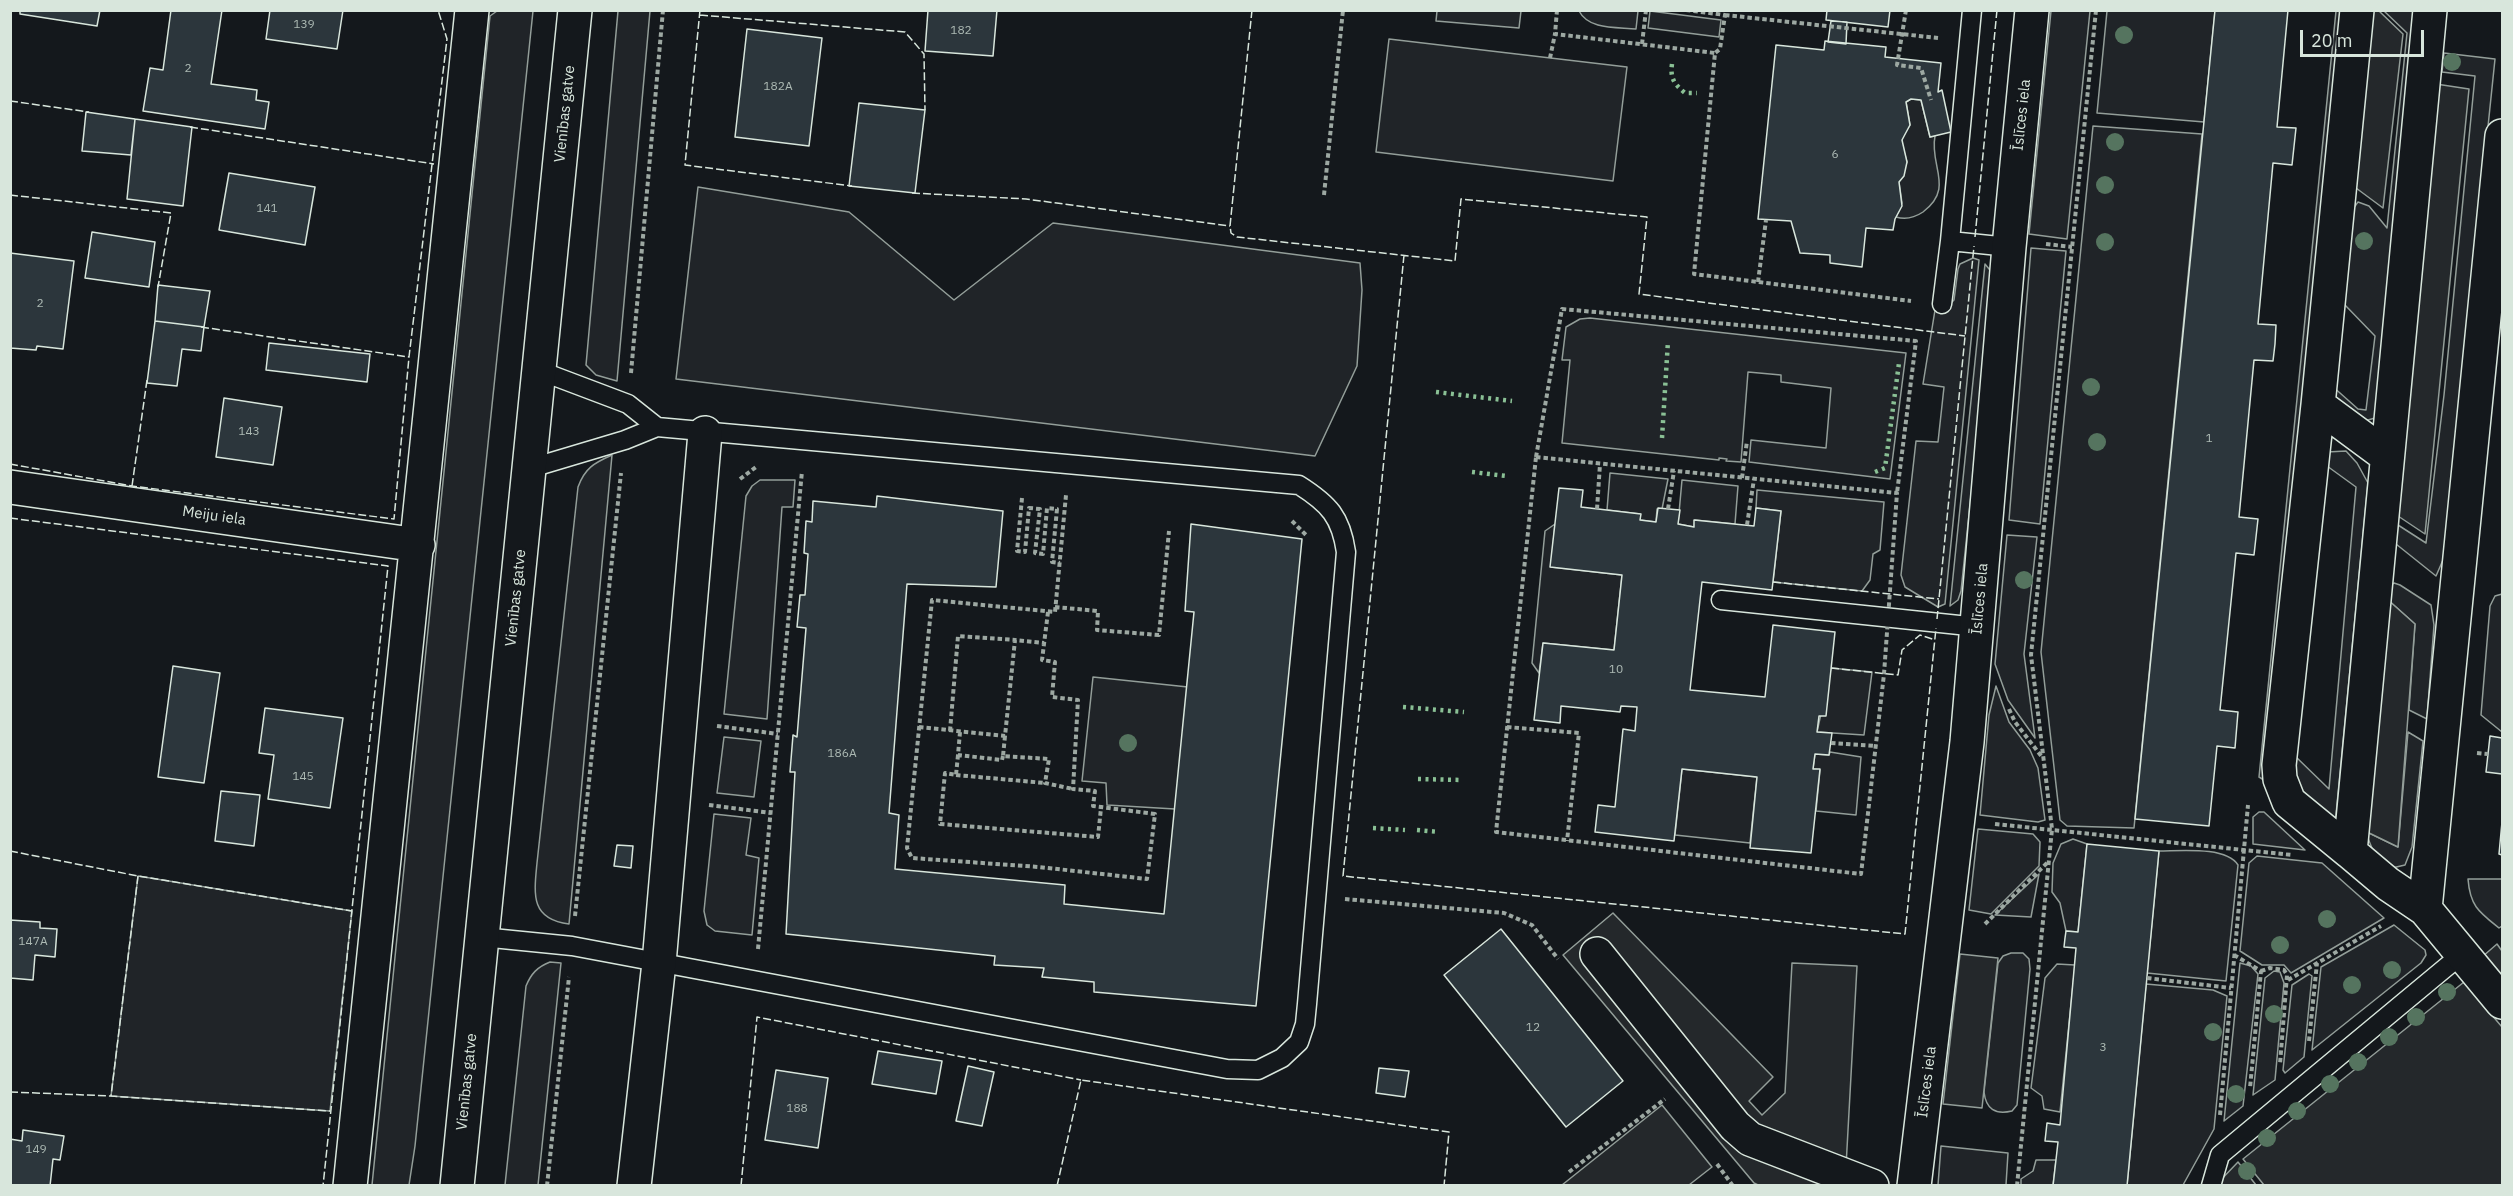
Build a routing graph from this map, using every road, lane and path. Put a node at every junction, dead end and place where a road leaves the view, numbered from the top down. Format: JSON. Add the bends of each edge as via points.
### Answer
{"nodes":[{"id":1,"x":472,"y":10,"type":"edge"},
{"id":2,"x":575,"y":10,"type":"edge"},
{"id":3,"x":663,"y":10,"type":"edge"},
{"id":4,"x":1344,"y":10,"type":"edge"},
{"id":5,"x":1557,"y":10,"type":"edge"},
{"id":6,"x":1646,"y":10,"type":"edge"},
{"id":7,"x":1686,"y":10,"type":"edge"},
{"id":8,"x":1906,"y":10,"type":"edge"},
{"id":9,"x":1972,"y":10,"type":"edge"},
{"id":10,"x":2032,"y":10,"type":"edge"},
{"id":11,"x":2096,"y":10,"type":"edge"},
{"id":12,"x":2357,"y":10,"type":"edge"},
{"id":13,"x":2430,"y":10,"type":"edge"},
{"id":14,"x":1725,"y":15,"type":"junction"},
{"id":15,"x":1555,"y":34,"type":"junction"},
{"id":16,"x":1903,"y":34,"type":"junction"},
{"id":17,"x":1969,"y":41,"type":"junction"},
{"id":18,"x":1642,"y":44,"type":"junction"},
{"id":19,"x":1715,"y":53,"type":"junction"},
{"id":20,"x":1550,"y":58,"type":"dead end"},
{"id":21,"x":1925,"y":81,"type":"dead end"},
{"id":22,"x":2502,"y":136,"type":"edge"},
{"id":23,"x":1324,"y":195,"type":"dead end"},
{"id":24,"x":1766,"y":219,"type":"dead end"},
{"id":25,"x":1950,"y":241,"type":"junction"},
{"id":26,"x":2009,"y":247,"type":"junction"},
{"id":27,"x":1758,"y":282,"type":"junction"},
{"id":28,"x":1942,"y":304,"type":"joint"},
{"id":29,"x":538,"y":370,"type":"junction"},
{"id":30,"x":628,"y":404,"type":"junction"},
{"id":31,"x":2318,"y":405,"type":"junction"},
{"id":32,"x":657,"y":427,"type":"junction"},
{"id":33,"x":705,"y":433,"type":"junction"},
{"id":34,"x":625,"y":440,"type":"junction"},
{"id":35,"x":1747,"y":441,"type":"dead end"},
{"id":36,"x":2387,"y":456,"type":"junction"},
{"id":37,"x":1536,"y":457,"type":"junction"},
{"id":38,"x":1600,"y":464,"type":"junction"},
{"id":39,"x":757,"y":467,"type":"dead end"},
{"id":40,"x":528,"y":469,"type":"junction"},
{"id":41,"x":790,"y":470,"type":"dead end"},
{"id":42,"x":802,"y":471,"type":"junction"},
{"id":43,"x":1674,"y":471,"type":"junction"},
{"id":44,"x":813,"y":472,"type":"dead end"},
{"id":45,"x":1742,"y":478,"type":"junction"},
{"id":46,"x":1754,"y":479,"type":"junction"},
{"id":47,"x":10,"y":487,"type":"edge"},
{"id":48,"x":739,"y":489,"type":"dead end"},
{"id":49,"x":1897,"y":493,"type":"junction"},
{"id":50,"x":1055,"y":494,"type":"dead end"},
{"id":51,"x":1066,"y":494,"type":"junction"},
{"id":52,"x":1078,"y":495,"type":"dead end"},
{"id":53,"x":1023,"y":498,"type":"dead end"},
{"id":54,"x":1597,"y":509,"type":"dead end"},
{"id":55,"x":1668,"y":509,"type":"dead end"},
{"id":56,"x":1285,"y":514,"type":"dead end"},
{"id":57,"x":1747,"y":525,"type":"dead end"},
{"id":58,"x":1169,"y":531,"type":"dead end"},
{"id":59,"x":1308,"y":536,"type":"dead end"},
{"id":60,"x":418,"y":545,"type":"junction"},
{"id":61,"x":1060,"y":563,"type":"junction"},
{"id":62,"x":1721,"y":600,"type":"dead end"},
{"id":63,"x":1055,"y":607,"type":"junction"},
{"id":64,"x":1048,"y":612,"type":"junction"},
{"id":65,"x":1889,"y":618,"type":"junction"},
{"id":66,"x":1978,"y":627,"type":"junction"},
{"id":67,"x":1015,"y":640,"type":"junction"},
{"id":68,"x":1044,"y":643,"type":"junction"},
{"id":69,"x":919,"y":727,"type":"junction"},
{"id":70,"x":1507,"y":727,"type":"junction"},
{"id":71,"x":950,"y":731,"type":"junction"},
{"id":72,"x":960,"y":732,"type":"junction"},
{"id":73,"x":778,"y":734,"type":"junction"},
{"id":74,"x":1005,"y":736,"type":"junction"},
{"id":75,"x":715,"y":737,"type":"dead end"},
{"id":76,"x":1830,"y":744,"type":"dead end"},
{"id":77,"x":1876,"y":746,"type":"junction"},
{"id":78,"x":958,"y":755,"type":"junction"},
{"id":79,"x":1003,"y":756,"type":"junction"},
{"id":80,"x":956,"y":775,"type":"junction"},
{"id":81,"x":1045,"y":783,"type":"junction"},
{"id":82,"x":1072,"y":789,"type":"junction"},
{"id":83,"x":710,"y":794,"type":"dead end"},
{"id":84,"x":708,"y":805,"type":"junction"},
{"id":85,"x":1101,"y":808,"type":"junction"},
{"id":86,"x":771,"y":813,"type":"junction"},
{"id":87,"x":707,"y":817,"type":"dead end"},
{"id":88,"x":1958,"y":820,"type":"junction"},
{"id":89,"x":2052,"y":829,"type":"junction"},
{"id":90,"x":1567,"y":841,"type":"junction"},
{"id":91,"x":2244,"y":850,"type":"junction"},
{"id":92,"x":2350,"y":852,"type":"junction"},
{"id":93,"x":2296,"y":855,"type":"dead end"},
{"id":94,"x":2048,"y":861,"type":"junction"},
{"id":95,"x":1317,"y":897,"type":"junction"},
{"id":96,"x":2425,"y":909,"type":"junction"},
{"id":97,"x":2387,"y":923,"type":"dead end"},
{"id":98,"x":1983,"y":925,"type":"dead end"},
{"id":99,"x":482,"y":937,"type":"junction"},
{"id":100,"x":572,"y":946,"type":"junction"},
{"id":101,"x":1597,"y":954,"type":"dead end"},
{"id":102,"x":2462,"y":954,"type":"junction"},
{"id":103,"x":2234,"y":955,"type":"junction"},
{"id":104,"x":758,"y":956,"type":"dead end"},
{"id":105,"x":1560,"y":961,"type":"dead end"},
{"id":106,"x":659,"y":963,"type":"junction"},
{"id":107,"x":2317,"y":963,"type":"junction"},
{"id":108,"x":2261,"y":971,"type":"junction"},
{"id":109,"x":2147,"y":978,"type":"dead end"},
{"id":110,"x":2288,"y":980,"type":"junction"},
{"id":111,"x":2231,"y":988,"type":"junction"},
{"id":112,"x":2502,"y":1002,"type":"edge"},
{"id":113,"x":2308,"y":1049,"type":"dead end"},
{"id":114,"x":2280,"y":1071,"type":"dead end"},
{"id":115,"x":1659,"y":1089,"type":"dead end"},
{"id":116,"x":2249,"y":1096,"type":"dead end"},
{"id":117,"x":1666,"y":1099,"type":"junction"},
{"id":118,"x":1672,"y":1107,"type":"dead end"},
{"id":119,"x":2220,"y":1119,"type":"dead end"},
{"id":120,"x":1713,"y":1159,"type":"dead end"},
{"id":121,"x":1569,"y":1172,"type":"dead end"},
{"id":122,"x":350,"y":1185,"type":"edge"},
{"id":123,"x":457,"y":1185,"type":"edge"},
{"id":124,"x":547,"y":1185,"type":"edge"},
{"id":125,"x":634,"y":1185,"type":"edge"},
{"id":126,"x":1733,"y":1185,"type":"edge"},
{"id":127,"x":1872,"y":1185,"type":"edge"},
{"id":128,"x":1914,"y":1185,"type":"edge"},
{"id":129,"x":2017,"y":1185,"type":"edge"},
{"id":130,"x":2211,"y":1185,"type":"edge"}],
"edges":[{"from":1,"to":60,"type":"main road"},
{"from":2,"to":29,"type":"main road","name":"Vienības gatve"},
{"from":3,"to":30,"type":"path"},
{"from":4,"to":23,"type":"path"},
{"from":5,"to":15,"type":"path"},
{"from":6,"to":18,"type":"path"},
{"from":7,"to":14,"type":"path"},
{"from":8,"to":16,"type":"path"},
{"from":9,"to":17,"type":"lane"},
{"from":10,"to":26,"type":"main road","name":"Īslīces iela"},
{"from":11,"to":89,"type":"path","via":[[2031,655]]},
{"from":12,"to":31,"type":"main road"},
{"from":13,"to":36,"type":"main road"},
{"from":14,"to":16,"type":"path"},
{"from":14,"to":19,"type":"path","via":[[1720,49]]},
{"from":15,"to":18,"type":"path"},
{"from":15,"to":20,"type":"path"},
{"from":16,"to":17,"type":"path"},
{"from":16,"to":21,"type":"path","via":[[1897,65],[1921,68]]},
{"from":17,"to":25,"type":"lane"},
{"from":18,"to":19,"type":"path"},
{"from":19,"to":27,"type":"path","via":[[1694,274]]},
{"from":22,"to":96,"type":"main road"},
{"from":24,"to":27,"type":"path"},
{"from":25,"to":26,"type":"lane"},
{"from":25,"to":28,"type":"lane"},
{"from":26,"to":66,"type":"main road","name":"Īslīces iela"},
{"from":27,"to":28,"type":"path"},
{"from":29,"to":30,"type":"lane"},
{"from":29,"to":40,"type":"main road","name":"Vienības gatve"},
{"from":30,"to":32,"type":"lane"},
{"from":31,"to":36,"type":"main road"},
{"from":31,"to":92,"type":"main road","via":[[2280,779],[2289,802]]},
{"from":32,"to":33,"type":"lane"},
{"from":32,"to":34,"type":"lane"},
{"from":33,"to":95,"type":"lane","via":[[1299,485],[1319,498],[1336,517],[1346,552]]},
{"from":33,"to":106,"type":"main road"},
{"from":34,"to":40,"type":"lane"},
{"from":34,"to":100,"type":"path"},
{"from":35,"to":45,"type":"path"},
{"from":36,"to":92,"type":"main road"},
{"from":37,"to":38,"type":"path"},
{"from":37,"to":49,"type":"path","via":[[1562,309],[1916,341]]},
{"from":37,"to":70,"type":"path"},
{"from":38,"to":43,"type":"path"},
{"from":38,"to":54,"type":"path"},
{"from":39,"to":48,"type":"path","via":[[741,478]]},
{"from":40,"to":99,"type":"main road","name":"Vienības gatve"},
{"from":41,"to":42,"type":"path"},
{"from":42,"to":44,"type":"path"},
{"from":42,"to":73,"type":"path"},
{"from":43,"to":45,"type":"path"},
{"from":43,"to":55,"type":"path"},
{"from":45,"to":46,"type":"path"},
{"from":46,"to":49,"type":"path"},
{"from":46,"to":57,"type":"path"},
{"from":47,"to":60,"type":"main road","name":"Meiju iela"},
{"from":49,"to":65,"type":"path"},
{"from":50,"to":51,"type":"path"},
{"from":51,"to":52,"type":"path"},
{"from":51,"to":61,"type":"path"},
{"from":53,"to":61,"type":"path","via":[[1017,551],[1025,552],[1029,508],[1040,509],[1035,553],[1043,554],[1047,508],[1057,509],[1052,562]]},
{"from":56,"to":59,"type":"path"},
{"from":58,"to":63,"type":"path","via":[[1159,635],[1097,630],[1098,611]]},
{"from":60,"to":122,"type":"main road"},
{"from":61,"to":63,"type":"path"},
{"from":62,"to":65,"type":"lane"},
{"from":63,"to":64,"type":"path","via":[[1055,612]]},
{"from":64,"to":68,"type":"path"},
{"from":64,"to":69,"type":"path","via":[[932,600]]},
{"from":65,"to":66,"type":"lane"},
{"from":65,"to":77,"type":"path"},
{"from":66,"to":88,"type":"main road","name":"Īslīces iela"},
{"from":67,"to":68,"type":"path"},
{"from":67,"to":71,"type":"path","via":[[958,636]]},
{"from":67,"to":74,"type":"path"},
{"from":68,"to":82,"type":"path","via":[[1042,660],[1055,662],[1052,697],[1078,700]]},
{"from":69,"to":71,"type":"path"},
{"from":69,"to":85,"type":"path","via":[[907,848],[912,858],[1147,879],[1155,814]]},
{"from":70,"to":90,"type":"path","via":[[1496,832]]},
{"from":70,"to":90,"type":"path","via":[[1579,733]]},
{"from":71,"to":72,"type":"path"},
{"from":72,"to":74,"type":"path"},
{"from":72,"to":78,"type":"path"},
{"from":73,"to":75,"type":"path","via":[[716,725]]},
{"from":73,"to":86,"type":"path"},
{"from":74,"to":79,"type":"path"},
{"from":76,"to":77,"type":"path"},
{"from":77,"to":90,"type":"path","via":[[1861,874]]},
{"from":78,"to":79,"type":"path","via":[[1002,760]]},
{"from":78,"to":80,"type":"path"},
{"from":79,"to":81,"type":"path","via":[[1049,759]]},
{"from":80,"to":81,"type":"path"},
{"from":80,"to":85,"type":"path","via":[[945,772],[940,824],[1098,837]]},
{"from":81,"to":82,"type":"path"},
{"from":82,"to":85,"type":"path","via":[[1095,791],[1093,806]]},
{"from":83,"to":84,"type":"path"},
{"from":84,"to":86,"type":"path"},
{"from":84,"to":87,"type":"path"},
{"from":86,"to":104,"type":"path"},
{"from":88,"to":89,"type":"path"},
{"from":88,"to":128,"type":"main road","name":"Īslīces iela"},
{"from":89,"to":91,"type":"path"},
{"from":89,"to":94,"type":"path"},
{"from":91,"to":93,"type":"path"},
{"from":91,"to":103,"type":"path"},
{"from":92,"to":96,"type":"main road"},
{"from":94,"to":98,"type":"path"},
{"from":94,"to":129,"type":"path"},
{"from":95,"to":105,"type":"path","via":[[1504,913],[1532,925]]},
{"from":95,"to":106,"type":"lane","via":[[1307,1004],[1299,1042],[1282,1058],[1258,1070],[1216,1067]]},
{"from":96,"to":102,"type":"main road"},
{"from":97,"to":107,"type":"path"},
{"from":99,"to":100,"type":"lane"},
{"from":99,"to":123,"type":"main road","name":"Vienības gatve"},
{"from":100,"to":106,"type":"lane"},
{"from":100,"to":124,"type":"path"},
{"from":101,"to":127,"type":"main road","via":[[1735,1126],[1750,1139]]},
{"from":102,"to":112,"type":"main road"},
{"from":102,"to":130,"type":"lane","via":[[2220,1155]]},
{"from":103,"to":108,"type":"path"},
{"from":103,"to":111,"type":"path"},
{"from":106,"to":125,"type":"main road"},
{"from":107,"to":110,"type":"path"},
{"from":107,"to":113,"type":"path"},
{"from":108,"to":110,"type":"path","via":[[2284,970]]},
{"from":108,"to":116,"type":"path"},
{"from":109,"to":111,"type":"path"},
{"from":110,"to":114,"type":"path"},
{"from":111,"to":119,"type":"path"},
{"from":115,"to":117,"type":"path"},
{"from":117,"to":118,"type":"path"},
{"from":117,"to":121,"type":"path"},
{"from":120,"to":126,"type":"path"}]}
